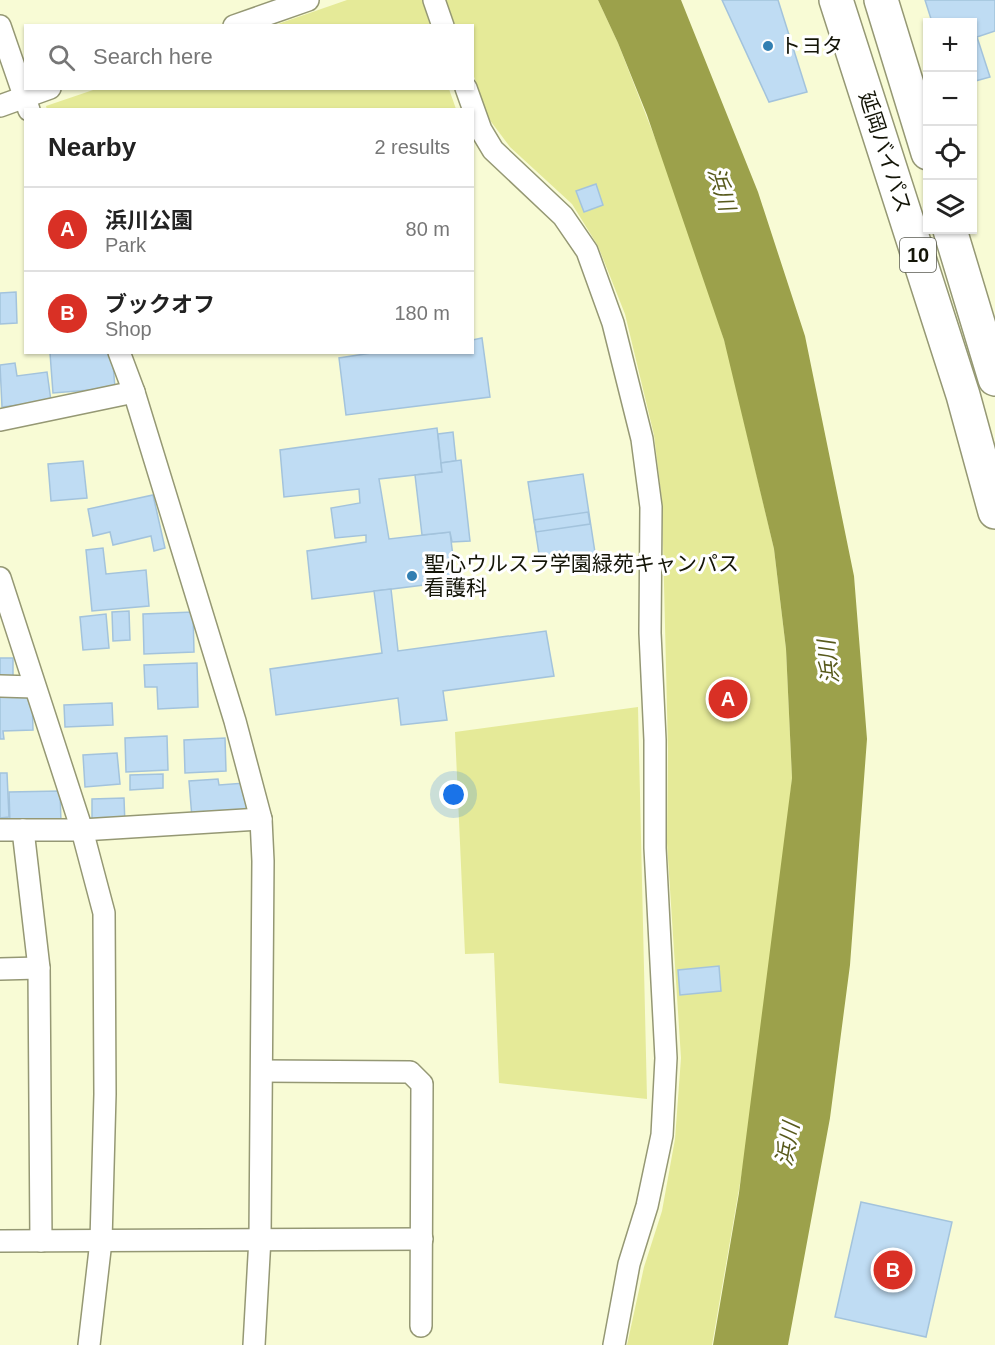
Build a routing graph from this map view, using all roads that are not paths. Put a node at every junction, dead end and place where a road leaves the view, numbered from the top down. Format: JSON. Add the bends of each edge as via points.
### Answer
{"nodes":[{"id":1,"x":308,"y":0,"type":"edge"},
{"id":2,"x":434,"y":0,"type":"edge"},
{"id":3,"x":836,"y":0,"type":"edge"},
{"id":4,"x":880,"y":0,"type":"edge"},
{"id":5,"x":892,"y":0,"type":"edge"},
{"id":6,"x":240,"y":24,"type":"edge"},
{"id":7,"x":442,"y":24,"type":"edge"},
{"id":8,"x":0,"y":26,"type":"edge"},
{"id":9,"x":47,"y":90,"type":"edge"},
{"id":10,"x":467,"y":90,"type":"edge"},
{"id":11,"x":910,"y":96,"type":"junction"},
{"id":12,"x":27,"y":103,"type":"edge"},
{"id":13,"x":0,"y":106,"type":"edge"},
{"id":14,"x":473,"y":108,"type":"edge"},
{"id":15,"x":474,"y":110,"type":"edge"},
{"id":16,"x":923,"y":140,"type":"edge"},
{"id":17,"x":951,"y":234,"type":"edge"},
{"id":18,"x":120,"y":354,"type":"edge"},
{"id":19,"x":995,"y":380,"type":"edge"},
{"id":20,"x":134,"y":392,"type":"junction"},
{"id":21,"x":0,"y":420,"type":"edge"},
{"id":22,"x":995,"y":512,"type":"edge"},
{"id":23,"x":0,"y":578,"type":"edge"},
{"id":24,"x":0,"y":686,"type":"edge"},
{"id":25,"x":34,"y":687,"type":"junction"},
{"id":26,"x":261,"y":819,"type":"junction"},
{"id":27,"x":0,"y":830,"type":"edge"},
{"id":28,"x":23,"y":830,"type":"junction"},
{"id":29,"x":82,"y":830,"type":"junction"},
{"id":30,"x":39,"y":968,"type":"junction"},
{"id":31,"x":0,"y":969,"type":"edge"},
{"id":32,"x":262,"y":1071,"type":"junction"},
{"id":33,"x":260,"y":1238,"type":"junction"},
{"id":34,"x":422,"y":1239,"type":"junction"},
{"id":35,"x":0,"y":1241,"type":"edge"},
{"id":36,"x":41,"y":1241,"type":"junction"},
{"id":37,"x":101,"y":1241,"type":"junction"},
{"id":38,"x":421,"y":1326,"type":"dead end"},
{"id":39,"x":89,"y":1345,"type":"edge"},
{"id":40,"x":254,"y":1345,"type":"edge"},
{"id":41,"x":614,"y":1345,"type":"edge"}],
"edges":[{"from":1,"to":6,"type":"street"},
{"from":2,"to":7,"type":"street"},
{"from":3,"to":22,"type":"highway","name":"延岡バイパス","number":"10","via":[[963,395]]},
{"from":4,"to":11,"type":"highway","name":"延岡バイパス"},
{"from":5,"to":11,"type":"highway"},
{"from":8,"to":12,"type":"street"},
{"from":9,"to":12,"type":"street"},
{"from":10,"to":14,"type":"street"},
{"from":11,"to":16,"type":"highway","name":"延岡バイパス"},
{"from":12,"to":13,"type":"street"},
{"from":15,"to":41,"type":"street","via":[[493,150],[563,216],[587,251],[613,323],[642,439],[651,507],[655,848],[666,1058],[662,1135],[647,1206],[629,1264]]},
{"from":17,"to":19,"type":"highway","number":"10"},
{"from":18,"to":20,"type":"street"},
{"from":20,"to":21,"type":"street"},
{"from":20,"to":26,"type":"street","via":[[235,721]]},
{"from":23,"to":25,"type":"street"},
{"from":24,"to":25,"type":"street"},
{"from":25,"to":29,"type":"street"},
{"from":26,"to":29,"type":"street"},
{"from":26,"to":32,"type":"street"},
{"from":27,"to":28,"type":"street"},
{"from":28,"to":29,"type":"street"},
{"from":28,"to":30,"type":"street"},
{"from":29,"to":37,"type":"street","via":[[104,913]]},
{"from":30,"to":31,"type":"street"},
{"from":30,"to":36,"type":"street"},
{"from":32,"to":33,"type":"street"},
{"from":32,"to":34,"type":"street","via":[[410,1071],[422,1084]]},
{"from":33,"to":34,"type":"street"},
{"from":33,"to":37,"type":"street"},
{"from":33,"to":40,"type":"street"},
{"from":34,"to":38,"type":"street"},
{"from":35,"to":36,"type":"street"},
{"from":36,"to":37,"type":"street"},
{"from":37,"to":39,"type":"street"}]}
